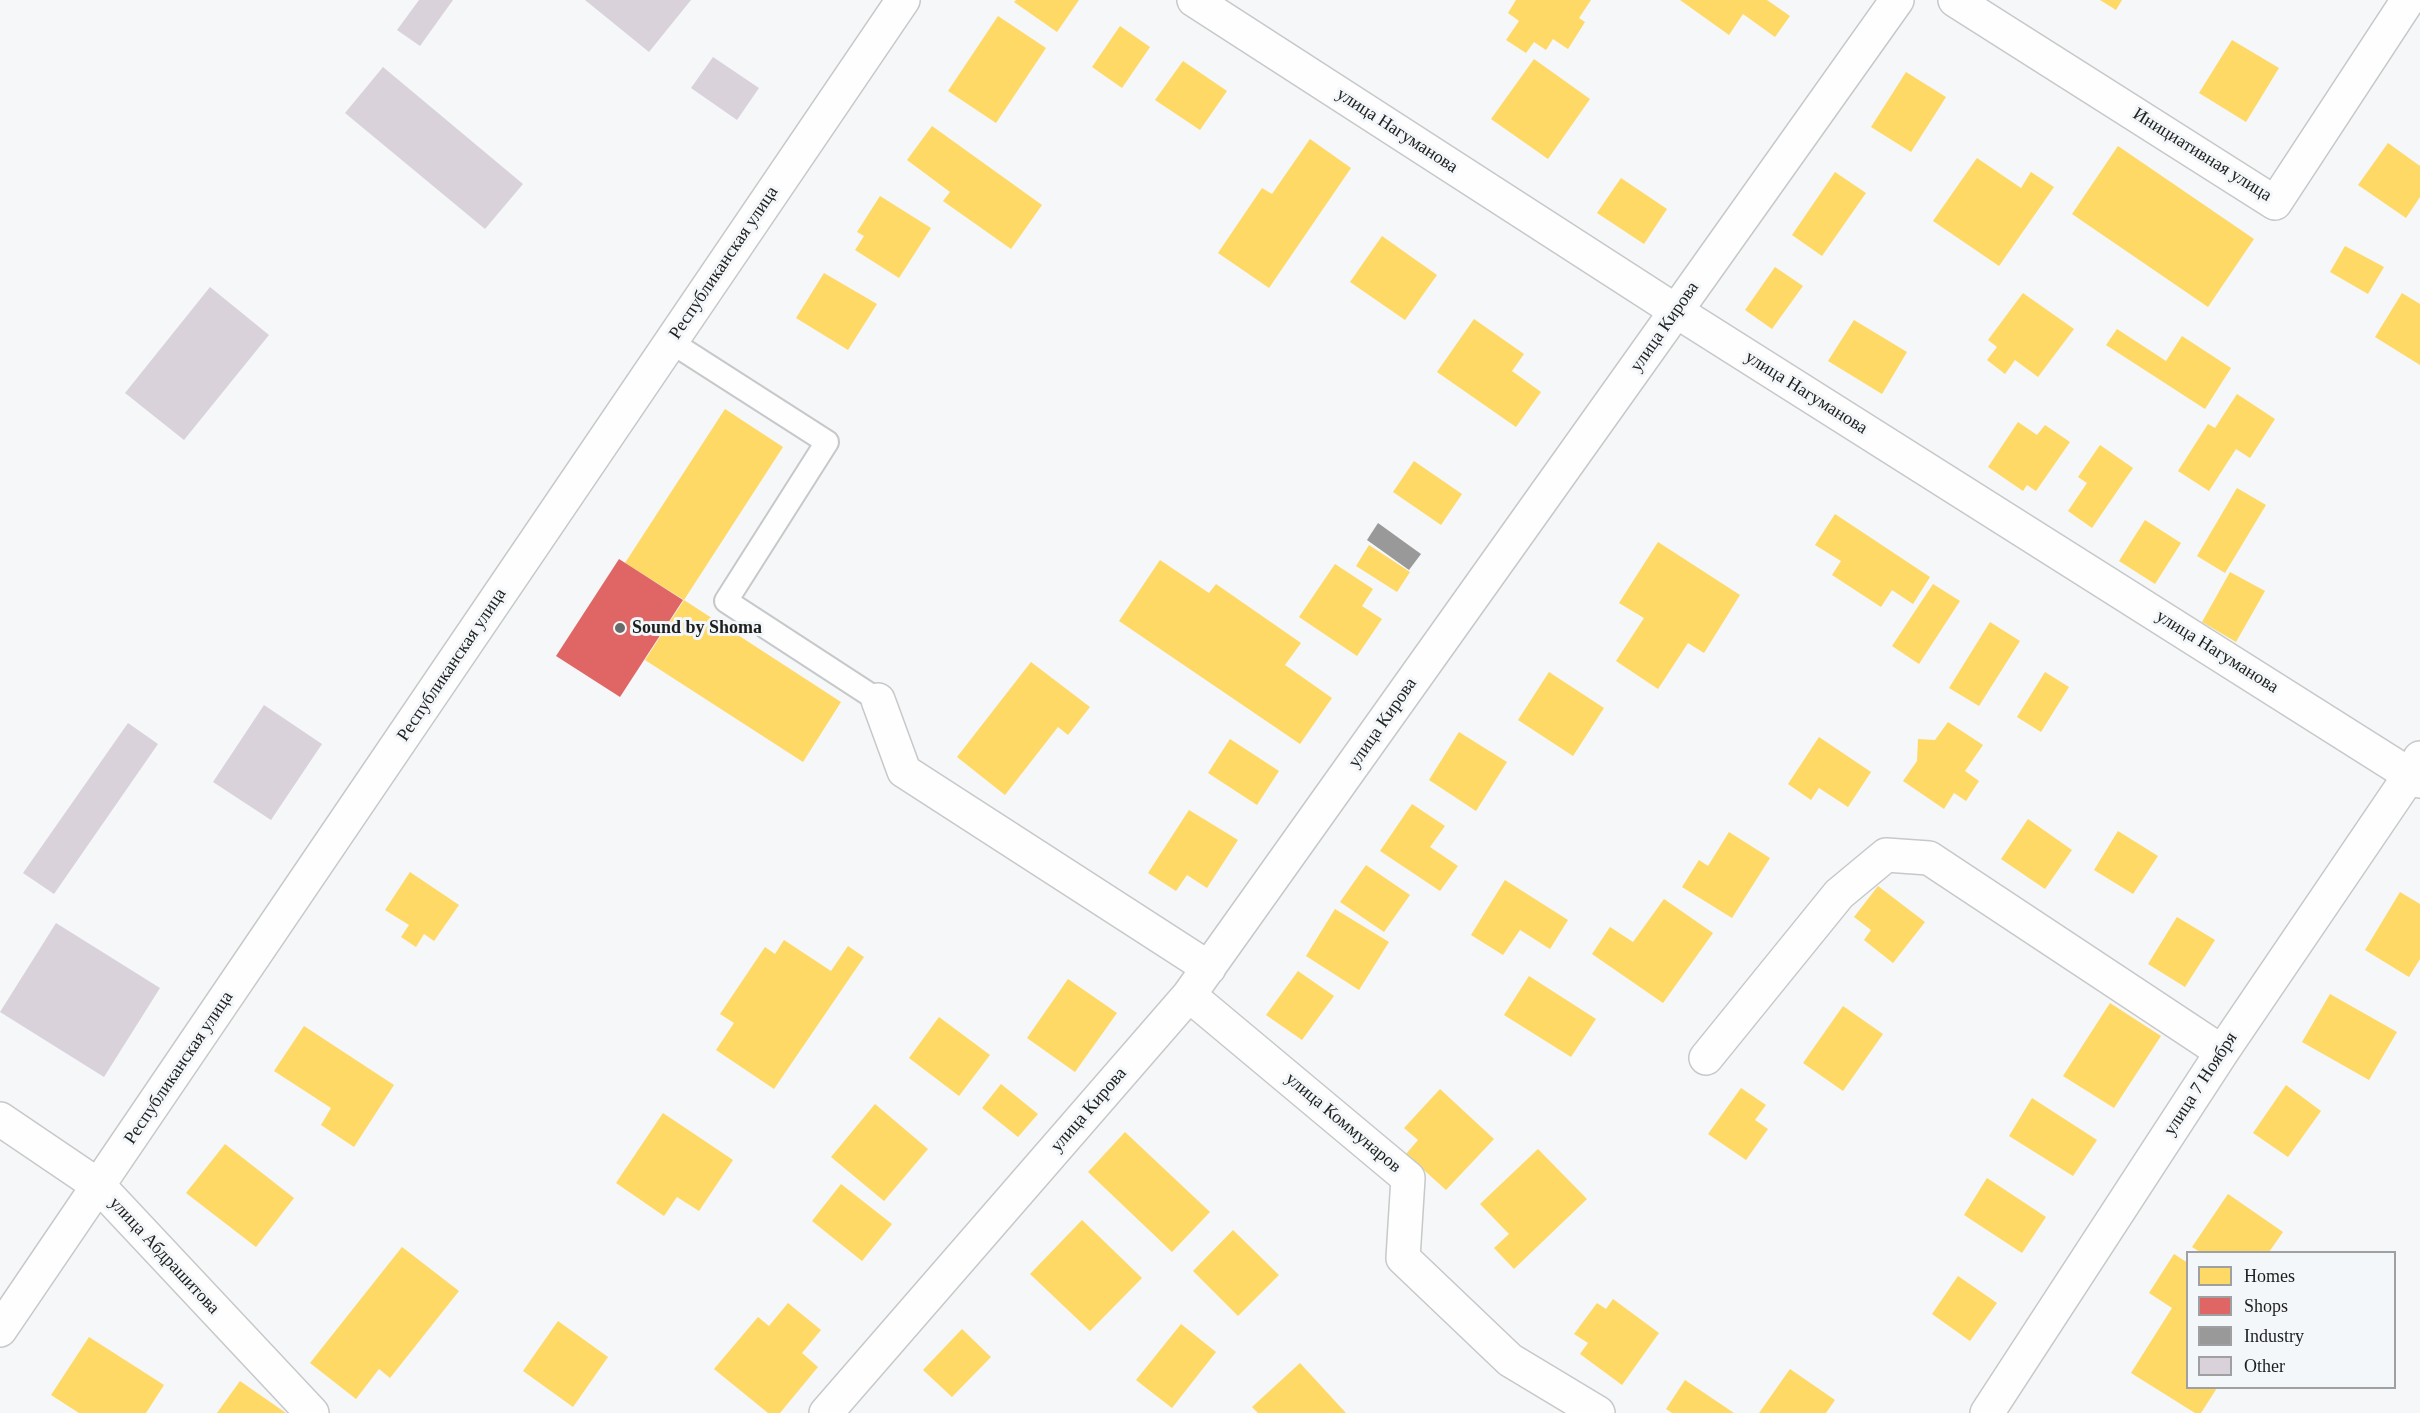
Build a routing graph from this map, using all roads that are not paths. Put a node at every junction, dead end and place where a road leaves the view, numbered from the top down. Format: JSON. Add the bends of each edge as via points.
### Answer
{"nodes":[{"id":1,"x":903,"y":0,"type":"edge"},
{"id":2,"x":1194,"y":0,"type":"edge"},
{"id":3,"x":1897,"y":0,"type":"edge"},
{"id":4,"x":1955,"y":0,"type":"edge"},
{"id":5,"x":2408,"y":0,"type":"edge"},
{"id":6,"x":1676,"y":311,"type":"junction"},
{"id":7,"x":671,"y":342,"type":"junction"},
{"id":8,"x":878,"y":700,"type":"joint"},
{"id":9,"x":2417,"y":771,"type":"edge"},
{"id":10,"x":1209,"y":968,"type":"junction"},
{"id":11,"x":1189,"y":995,"type":"junction"},
{"id":12,"x":2222,"y":1052,"type":"junction"},
{"id":13,"x":1706,"y":1058,"type":"dead end"},
{"id":14,"x":0,"y":1119,"type":"edge"},
{"id":15,"x":99,"y":1186,"type":"junction"},
{"id":16,"x":0,"y":1330,"type":"edge"},
{"id":17,"x":312,"y":1413,"type":"edge"},
{"id":18,"x":826,"y":1413,"type":"edge"},
{"id":19,"x":1598,"y":1413,"type":"edge"},
{"id":20,"x":1987,"y":1413,"type":"edge"}],
"edges":[{"from":1,"to":7,"type":"street","name":"Республиканская улица"},
{"from":2,"to":6,"type":"street","name":"улица Нагуманова"},
{"from":3,"to":6,"type":"street","name":"улица Кирова"},
{"from":4,"to":5,"type":"street","name":"Инициативная улица","via":[[2276,203]]},
{"from":6,"to":9,"type":"street","name":"улица Нагуманова"},
{"from":6,"to":10,"type":"street","name":"улица Кирова"},
{"from":7,"to":8,"type":"lane","via":[[827,442],[726,601]]},
{"from":7,"to":15,"type":"street","name":"Республиканская улица"},
{"from":8,"to":10,"type":"street","via":[[904,771]]},
{"from":9,"to":12,"type":"street","name":"улица 7 Ноября"},
{"from":10,"to":11,"type":"street","name":"улица Кирова"},
{"from":11,"to":18,"type":"street","name":"улица Кирова"},
{"from":11,"to":19,"type":"street","name":"улица Коммунаров","via":[[1408,1178],[1403,1258],[1510,1360]]},
{"from":12,"to":13,"type":"street","via":[[1929,858],[1886,855],[1839,894]]},
{"from":12,"to":20,"type":"street","name":"улица 7 Ноября"},
{"from":14,"to":15,"type":"street","name":"улица Абдрашитова"},
{"from":15,"to":16,"type":"street","name":"Республиканская улица"},
{"from":15,"to":17,"type":"street","name":"улица Абдрашитова"}]}
